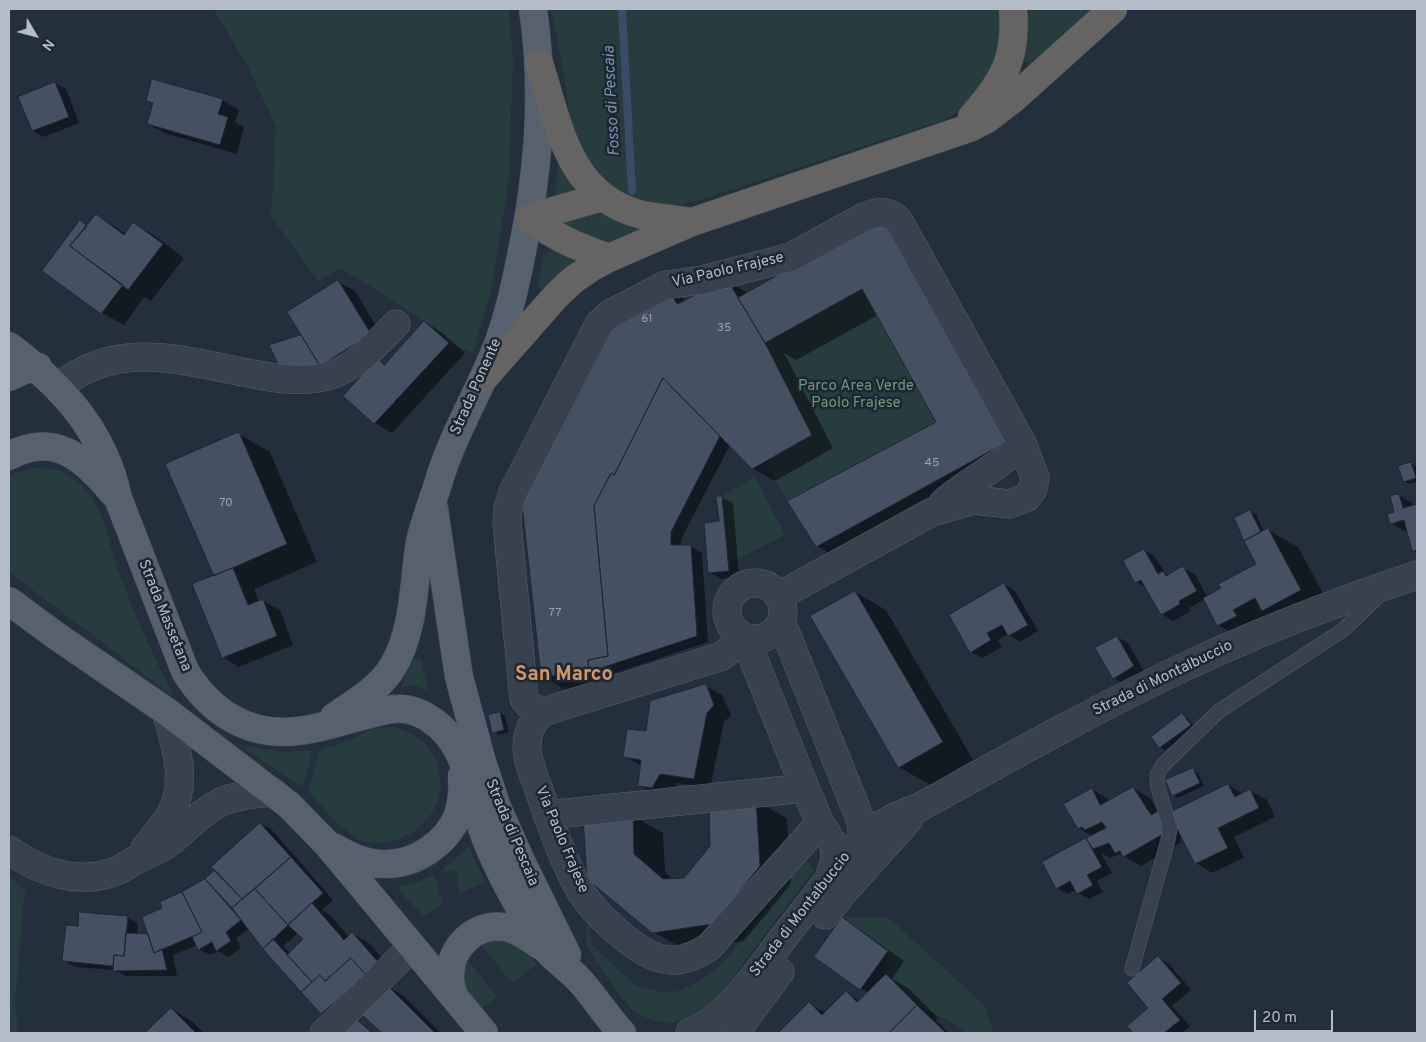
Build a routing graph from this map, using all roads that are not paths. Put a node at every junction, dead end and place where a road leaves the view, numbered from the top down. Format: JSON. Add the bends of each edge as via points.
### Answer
{"nodes":[{"id":1,"x":533,"y":9,"type":"edge"},
{"id":2,"x":1013,"y":9,"type":"edge"},
{"id":3,"x":1113,"y":9,"type":"edge"},
{"id":4,"x":539,"y":63,"type":"junction"},
{"id":5,"x":952,"y":134,"type":"junction"},
{"id":6,"x":602,"y":197,"type":"junction"},
{"id":7,"x":529,"y":218,"type":"junction"},
{"id":8,"x":692,"y":222,"type":"junction"},
{"id":9,"x":609,"y":258,"type":"junction"},
{"id":10,"x":396,"y":324,"type":"dead end"},
{"id":11,"x":9,"y":346,"type":"edge"},
{"id":12,"x":38,"y":368,"type":"junction"},
{"id":13,"x":9,"y":377,"type":"edge"},
{"id":14,"x":483,"y":379,"type":"junction"},
{"id":15,"x":57,"y":386,"type":"junction"},
{"id":16,"x":1023,"y":445,"type":"junction"},
{"id":17,"x":9,"y":456,"type":"edge"},
{"id":18,"x":118,"y":498,"type":"junction"},
{"id":19,"x":433,"y":502,"type":"junction"},
{"id":20,"x":932,"y":512,"type":"junction"},
{"id":21,"x":1417,"y":575,"type":"edge"},
{"id":22,"x":1390,"y":585,"type":"junction"},
{"id":23,"x":9,"y":601,"type":"edge"},
{"id":24,"x":780,"y":609,"type":"junction"},
{"id":25,"x":745,"y":638,"type":"junction"},
{"id":26,"x":459,"y":677,"type":"junction"},
{"id":27,"x":166,"y":711,"type":"junction"},
{"id":28,"x":543,"y":712,"type":"junction"},
{"id":29,"x":320,"y":726,"type":"junction"},
{"id":30,"x":461,"y":753,"type":"junction"},
{"id":31,"x":805,"y":788,"type":"junction"},
{"id":32,"x":274,"y":792,"type":"junction"},
{"id":33,"x":852,"y":802,"type":"junction"},
{"id":34,"x":920,"y":807,"type":"junction"},
{"id":35,"x":547,"y":814,"type":"junction"},
{"id":36,"x":892,"y":817,"type":"junction"},
{"id":37,"x":820,"y":822,"type":"junction"},
{"id":38,"x":864,"y":838,"type":"junction"},
{"id":39,"x":327,"y":844,"type":"junction"},
{"id":40,"x":9,"y":850,"type":"edge"},
{"id":41,"x":137,"y":860,"type":"junction"},
{"id":42,"x":829,"y":880,"type":"junction"},
{"id":43,"x":412,"y":947,"type":"junction"},
{"id":44,"x":545,"y":948,"type":"junction"},
{"id":45,"x":1132,"y":969,"type":"dead end"},
{"id":46,"x":772,"y":981,"type":"junction"},
{"id":47,"x":581,"y":982,"type":"junction"},
{"id":48,"x":455,"y":998,"type":"junction"},
{"id":49,"x":738,"y":1032,"type":"edge"},
{"id":50,"x":324,"y":1033,"type":"edge"},
{"id":51,"x":484,"y":1033,"type":"edge"},
{"id":52,"x":623,"y":1033,"type":"edge"},
{"id":53,"x":690,"y":1033,"type":"edge"}],
"edges":[{"from":1,"to":4,"type":"main road","name":"Strada Ponente"},
{"from":2,"to":5,"type":"highway","via":[[1013,50],[1006,70],[984,104]]},
{"from":3,"to":5,"type":"highway","via":[[999,111],[972,127]]},
{"from":4,"to":6,"type":"highway","via":[[576,168]]},
{"from":4,"to":7,"type":"main road","name":"Strada Ponente","via":[[539,131]]},
{"from":5,"to":8,"type":"highway"},
{"from":6,"to":7,"type":"highway"},
{"from":6,"to":8,"type":"highway","via":[[643,215]]},
{"from":7,"to":9,"type":"highway","via":[[570,244]]},
{"from":7,"to":14,"type":"main road","name":"Strada Ponente","via":[[510,307]]},
{"from":8,"to":9,"type":"highway"},
{"from":9,"to":14,"type":"highway","via":[[573,280],[556,296]]},
{"from":10,"to":15,"type":"street","via":[[348,367],[318,378],[276,378],[187,361],[140,357],[95,365]]},
{"from":11,"to":12,"type":"main road","name":"Strada Massetana"},
{"from":12,"to":13,"type":"main road"},
{"from":12,"to":15,"type":"main road","name":"Strada Massetana"},
{"from":14,"to":19,"type":"main road","name":"Strada Ponente","via":[[450,449]]},
{"from":15,"to":18,"type":"main road","name":"Strada Massetana","via":[[100,446],[111,468]]},
{"from":16,"to":20,"type":"street","name":"Via Paolo Frajese","via":[[1000,464],[960,488]]},
{"from":16,"to":20,"type":"street","name":"Via Paolo Frajese","via":[[1035,478],[1026,498],[1009,504],[974,500]]},
{"from":16,"to":28,"type":"street","name":"Via Paolo Frajese","via":[[900,223],[886,213],[864,217],[791,257],[702,280],[666,285],[610,314],[592,336],[513,492],[508,508],[524,698],[530,707]]},
{"from":17,"to":18,"type":"main road","name":"Strada Massetana","via":[[28,448],[68,451],[82,460]]},
{"from":18,"to":29,"type":"main road","name":"Strada Massetana","via":[[185,671],[199,692],[227,717],[257,728],[298,731]]},
{"from":19,"to":26,"type":"main road","name":"Strada di Pescaia"},
{"from":19,"to":29,"type":"main road","name":"Strada Ponente","via":[[421,540],[410,617],[398,657],[383,680],[369,693]]},
{"from":20,"to":24,"type":"street","name":"Via Paolo Frajese"},
{"from":21,"to":22,"type":"street","name":"Strada di Montalbuccio"},
{"from":22,"to":34,"type":"street","name":"Strada di Montalbuccio","via":[[1286,622],[1178,670]]},
{"from":22,"to":45,"type":"lane","via":[[1343,630],[1219,710],[1163,765],[1157,775],[1158,788],[1170,828]]},
{"from":23,"to":27,"type":"main road"},
{"from":24,"to":25,"type":"street","name":"Via Paolo Frajese","via":[[777,629],[770,635],[754,640]]},
{"from":24,"to":25,"type":"street","via":[[773,590],[765,585],[756,583],[739,588],[728,602],[727,620],[738,635]]},
{"from":24,"to":33,"type":"street"},
{"from":25,"to":28,"type":"street","via":[[722,656]]},
{"from":25,"to":31,"type":"street"},
{"from":26,"to":30,"type":"main road","name":"Strada di Pescaia"},
{"from":26,"to":47,"type":"main road","name":"Strada di Pescaia","via":[[497,807]]},
{"from":27,"to":32,"type":"main road"},
{"from":27,"to":41,"type":"street","via":[[179,765],[178,793],[168,817]]},
{"from":28,"to":35,"type":"street","name":"Via Paolo Frajese","via":[[533,723],[527,745]]},
{"from":29,"to":30,"type":"main road","name":"Strada di Pescaia","via":[[392,708],[404,708],[430,719]]},
{"from":30,"to":39,"type":"main road","name":"Strada di Pescaia","via":[[463,792],[457,816],[444,836],[426,852],[405,862],[385,864],[360,860]]},
{"from":30,"to":44,"type":"main road","name":"Strada di Pescaia","via":[[491,851]]},
{"from":31,"to":35,"type":"street"},
{"from":31,"to":37,"type":"street"},
{"from":32,"to":39,"type":"main road","name":"Strada di Pescaia"},
{"from":32,"to":41,"type":"street","via":[[222,802],[204,812],[160,849]]},
{"from":33,"to":36,"type":"street","via":[[868,815]]},
{"from":33,"to":38,"type":"street","via":[[861,821]]},
{"from":34,"to":36,"type":"street","name":"Strada di Montalbuccio"},
{"from":34,"to":46,"type":"street","name":"Strada di Montalbuccio","via":[[848,887]]},
{"from":35,"to":37,"type":"street","name":"Via Paolo Frajese","via":[[576,882],[600,915],[638,947],[662,959],[674,960],[695,956],[714,942]]},
{"from":36,"to":38,"type":"street","name":"Strada di Montalbuccio"},
{"from":37,"to":42,"type":"street","via":[[834,845],[835,859]]},
{"from":38,"to":42,"type":"street","name":"Strada di Montalbuccio"},
{"from":38,"to":46,"type":"street","via":[[850,869],[777,965]]},
{"from":39,"to":43,"type":"main road","name":"Strada di Pescaia"},
{"from":40,"to":41,"type":"street","via":[[55,873],[85,878],[116,871]]},
{"from":42,"to":53,"type":"street","name":"Strada di Montalbuccio","via":[[725,1009],[713,1021]]},
{"from":43,"to":48,"type":"main road","name":"Strada di Pescaia"},
{"from":43,"to":50,"type":"street"},
{"from":44,"to":47,"type":"main road","name":"Strada di Pescaia"},
{"from":44,"to":48,"type":"main road","via":[[505,927],[493,926],[471,934],[459,947],[450,969],[450,984]]},
{"from":46,"to":49,"type":"street","name":"Strada di Montalbuccio"},
{"from":47,"to":52,"type":"main road","name":"Strada di Pescaia"},
{"from":48,"to":51,"type":"main road","name":"Strada di Pescaia"}]}
